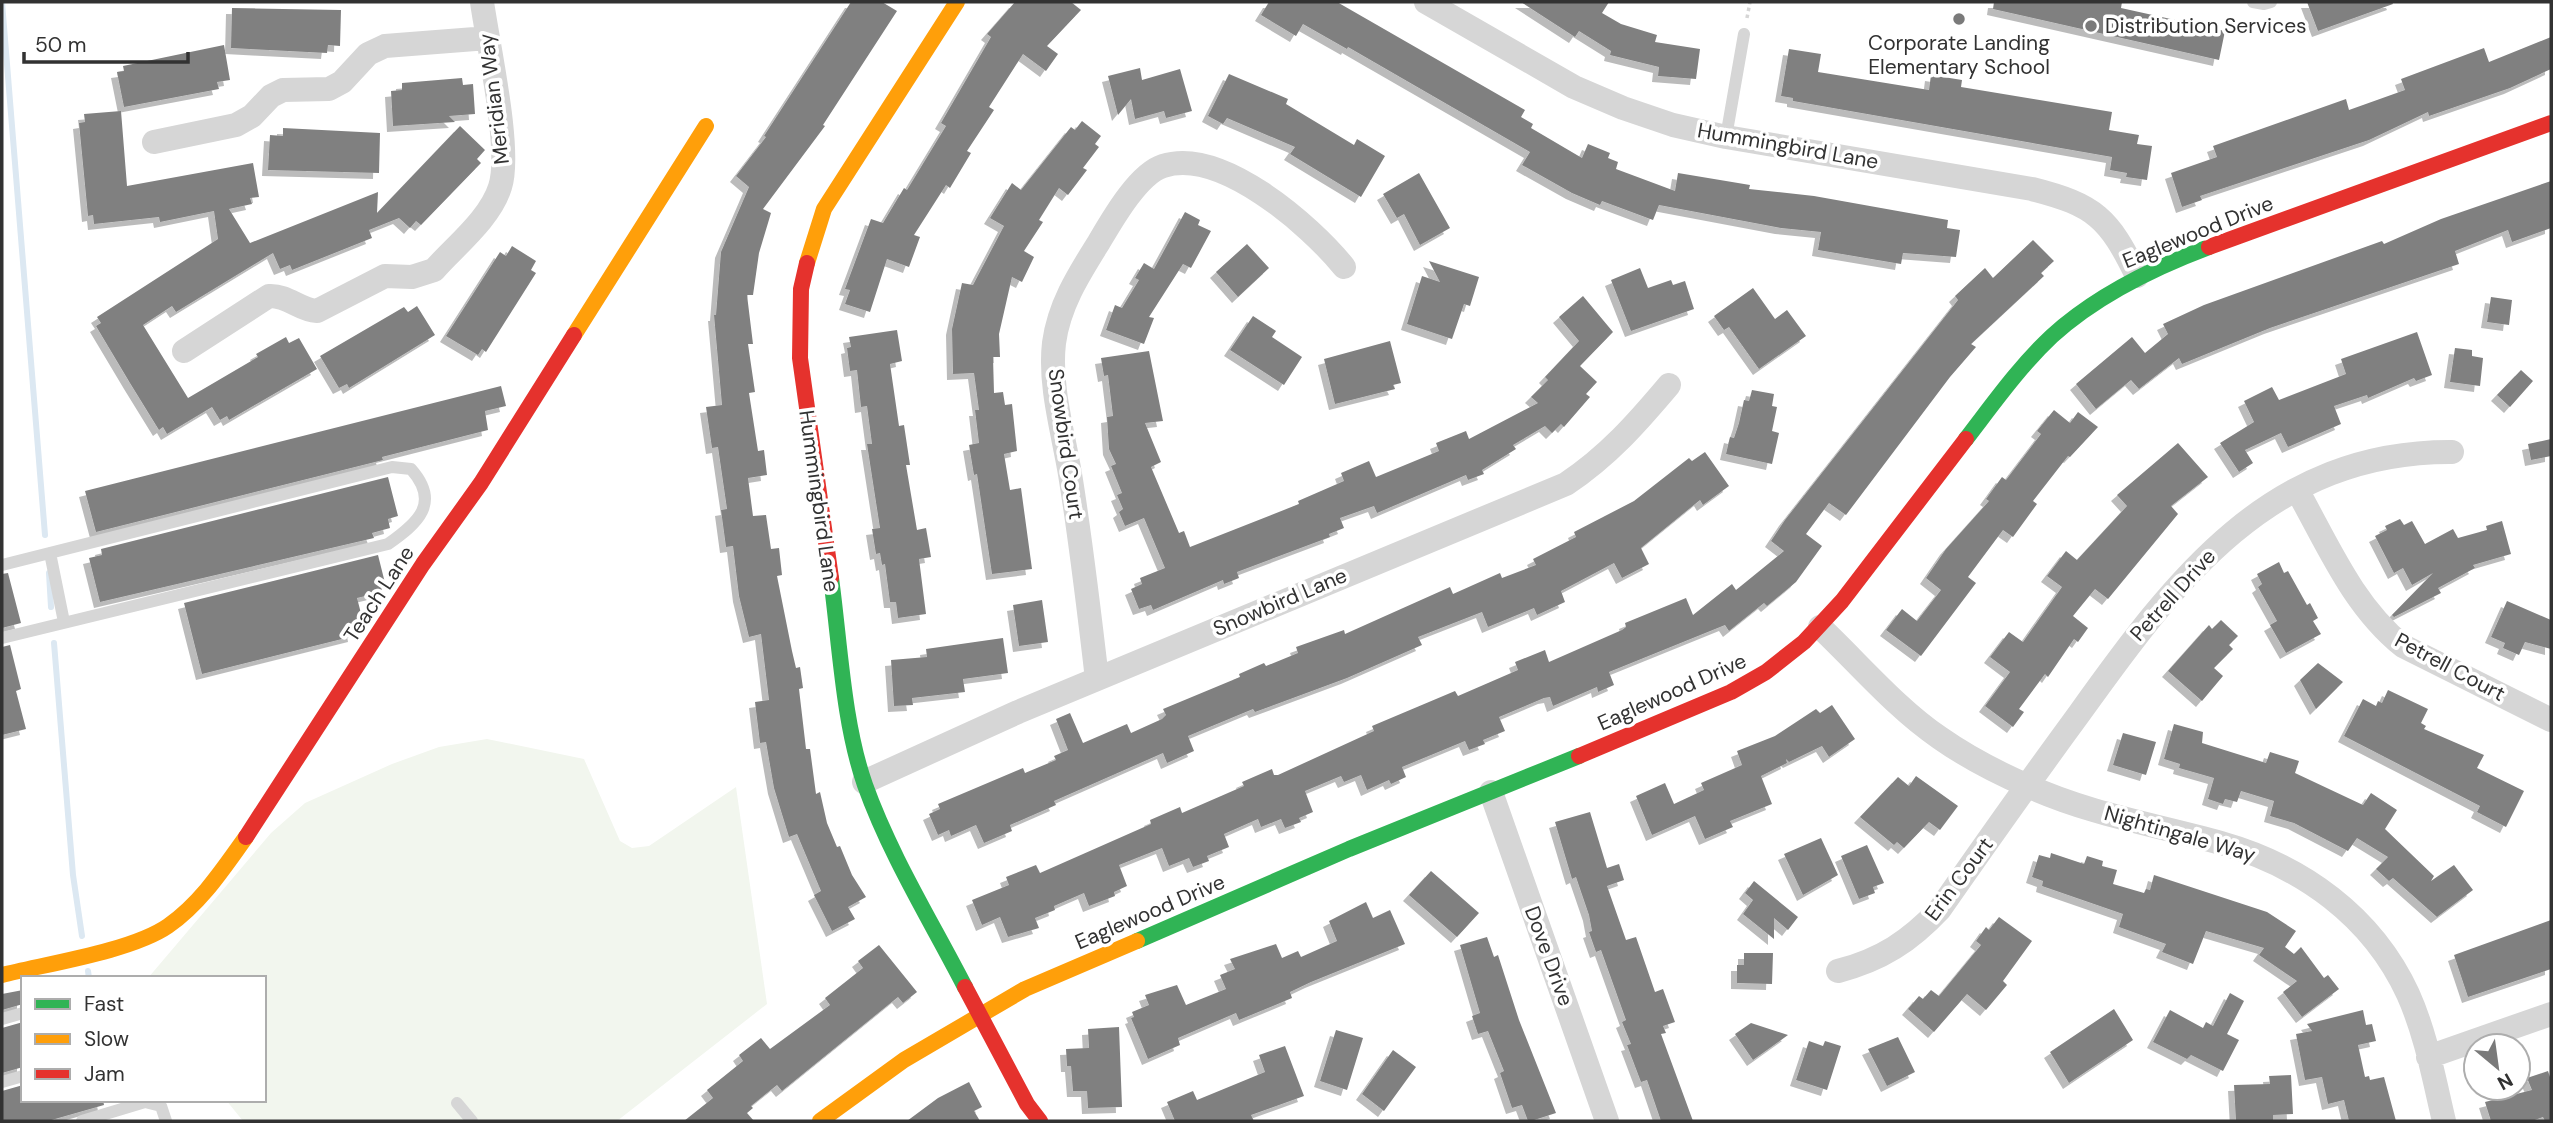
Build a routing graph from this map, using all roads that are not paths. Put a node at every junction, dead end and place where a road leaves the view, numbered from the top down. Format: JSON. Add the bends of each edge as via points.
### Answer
{"nodes":[{"id":1,"x":482,"y":2,"type":"edge"},
{"id":2,"x":957,"y":2,"type":"edge"},
{"id":3,"x":1426,"y":2,"type":"edge"},
{"id":4,"x":2253,"y":2,"type":"edge"},
{"id":5,"x":2271,"y":2,"type":"edge"},
{"id":6,"x":1744,"y":34,"type":"dead end"},
{"id":7,"x":488,"y":38,"type":"junction"},
{"id":8,"x":2551,"y":123,"type":"edge"},
{"id":9,"x":706,"y":126,"type":"dead end"},
{"id":10,"x":1726,"y":137,"type":"junction"},
{"id":11,"x":154,"y":142,"type":"dead end"},
{"id":12,"x":1344,"y":267,"type":"dead end"},
{"id":13,"x":2137,"y":276,"type":"junction"},
{"id":14,"x":184,"y":351,"type":"dead end"},
{"id":15,"x":1669,"y":385,"type":"dead end"},
{"id":16,"x":2452,"y":452,"type":"dead end"},
{"id":17,"x":2297,"y":491,"type":"junction"},
{"id":18,"x":50,"y":553,"type":"junction"},
{"id":19,"x":2,"y":565,"type":"edge"},
{"id":20,"x":64,"y":622,"type":"junction"},
{"id":21,"x":1820,"y":627,"type":"junction"},
{"id":22,"x":2,"y":638,"type":"edge"},
{"id":23,"x":1097,"y":679,"type":"junction"},
{"id":24,"x":2551,"y":720,"type":"edge"},
{"id":25,"x":864,"y":782,"type":"junction"},
{"id":26,"x":2027,"y":786,"type":"junction"},
{"id":27,"x":1491,"y":792,"type":"junction"},
{"id":28,"x":1838,"y":971,"type":"dead end"},
{"id":29,"x":2,"y":975,"type":"edge"},
{"id":30,"x":21,"y":1013,"type":"edge"},
{"id":31,"x":979,"y":1014,"type":"junction"},
{"id":32,"x":2551,"y":1014,"type":"edge"},
{"id":33,"x":2,"y":1018,"type":"edge"},
{"id":34,"x":2428,"y":1057,"type":"junction"},
{"id":35,"x":21,"y":1077,"type":"edge"},
{"id":36,"x":2,"y":1082,"type":"edge"},
{"id":37,"x":142,"y":1102,"type":"edge"},
{"id":38,"x":147,"y":1102,"type":"edge"},
{"id":39,"x":457,"y":1103,"type":"dead end"},
{"id":40,"x":103,"y":1118,"type":"edge"},
{"id":41,"x":82,"y":1121,"type":"edge"},
{"id":42,"x":166,"y":1121,"type":"edge"},
{"id":43,"x":472,"y":1121,"type":"edge"},
{"id":44,"x":820,"y":1121,"type":"edge"},
{"id":45,"x":1040,"y":1121,"type":"edge"},
{"id":46,"x":1607,"y":1121,"type":"edge"},
{"id":47,"x":2444,"y":1121,"type":"edge"}],
"edges":[{"from":1,"to":7,"type":"street","name":"Meridian Way"},
{"from":2,"to":25,"type":"street","name":"Hummingbird Lane","via":[[831,195],[811,244],[801,289],[801,370],[850,716]]},
{"from":3,"to":10,"type":"street","name":"Hummingbird Lane","via":[[1574,87],[1623,108]]},
{"from":4,"to":5,"type":"lane"},
{"from":6,"to":10,"type":"lane"},
{"from":7,"to":11,"type":"street","via":[[384,46],[368,54],[329,89],[283,90],[236,125]]},
{"from":7,"to":14,"type":"street","name":"Meridian Way","via":[[504,152],[500,188],[491,206],[434,270],[412,277],[385,276],[317,311],[280,295],[270,296]]},
{"from":8,"to":13,"type":"street","name":"Eaglewood Drive"},
{"from":9,"to":29,"type":"street","name":"Teach Lane","via":[[488,472],[207,891],[177,919],[142,940]]},
{"from":10,"to":13,"type":"street","name":"Hummingbird Lane","via":[[2070,199],[2112,229]]},
{"from":12,"to":23,"type":"street","name":"Snowbird Court","via":[[1309,229],[1279,206],[1221,171],[1180,163],[1160,166],[1124,202],[1070,289],[1058,321],[1054,372]]},
{"from":13,"to":21,"type":"street","name":"Eaglewood Drive","via":[[2081,312],[2022,367]]},
{"from":15,"to":23,"type":"street","name":"Snowbird Lane","via":[[1622,441],[1566,484]]},
{"from":16,"to":17,"type":"street","name":"Petrell Drive","via":[[2380,458]]},
{"from":17,"to":24,"type":"street","name":"Petrell Court","via":[[2364,608],[2382,629],[2403,646]]},
{"from":17,"to":26,"type":"street","name":"Petrell Drive","via":[[2240,526],[2198,562],[2135,635]]},
{"from":18,"to":19,"type":"lane"},
{"from":18,"to":20,"type":"lane"},
{"from":18,"to":20,"type":"lane","via":[[392,467],[411,469],[422,482],[426,500],[422,514],[388,544]]},
{"from":20,"to":22,"type":"lane"},
{"from":21,"to":26,"type":"street","name":"Nightingale Way","via":[[1940,739]]},
{"from":21,"to":27,"type":"street","name":"Eaglewood Drive","via":[[1766,672],[1731,692]]},
{"from":23,"to":25,"type":"street","name":"Snowbird Lane"},
{"from":25,"to":31,"type":"street","name":"Hummingbird Lane","via":[[881,828]]},
{"from":26,"to":28,"type":"street","name":"Erin Court","via":[[1940,909],[1916,934],[1875,960]]},
{"from":26,"to":34,"type":"street","name":"Nightingale Way","via":[[2261,857],[2328,895],[2355,916],[2392,962],[2409,995]]},
{"from":27,"to":31,"type":"street","name":"Eaglewood Drive","via":[[1038,983]]},
{"from":27,"to":46,"type":"street","name":"Dove Drive"},
{"from":30,"to":33,"type":"lane"},
{"from":31,"to":44,"type":"street","name":"Eaglewood Drive","via":[[904,1060]]},
{"from":31,"to":45,"type":"street","name":"Hummingbird Lane"},
{"from":32,"to":34,"type":"street"},
{"from":34,"to":47,"type":"street","name":"Nightingale Way"},
{"from":35,"to":36,"type":"lane"},
{"from":37,"to":40,"type":"lane"},
{"from":38,"to":42,"type":"lane","via":[[160,1107]]},
{"from":39,"to":43,"type":"lane"},
{"from":40,"to":41,"type":"lane"}]}
